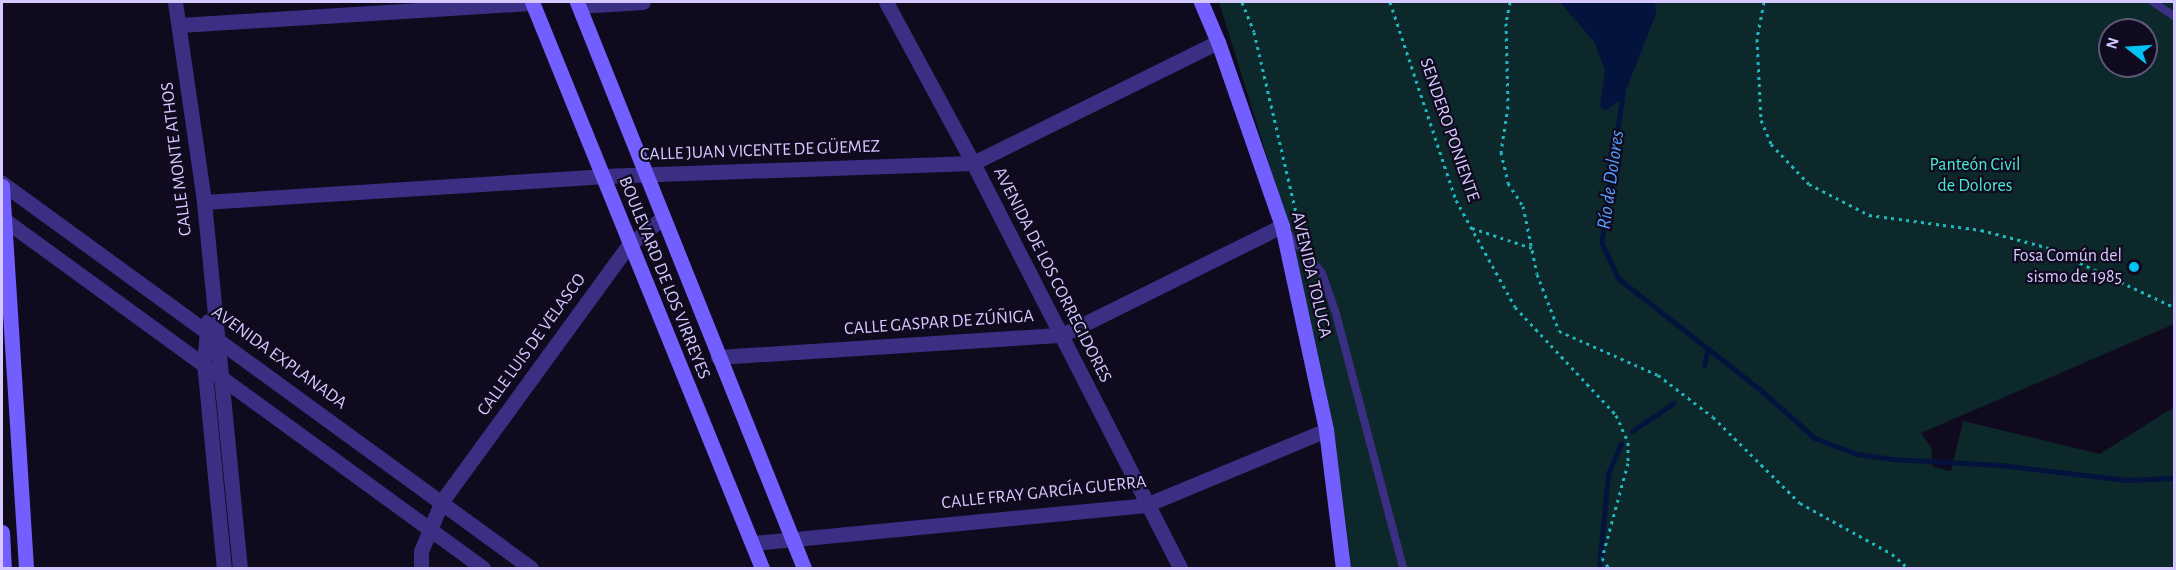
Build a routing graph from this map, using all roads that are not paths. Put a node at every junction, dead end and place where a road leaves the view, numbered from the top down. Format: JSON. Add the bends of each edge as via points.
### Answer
{"nodes":[{"id":1,"x":175,"y":2,"type":"edge"},
{"id":2,"x":533,"y":2,"type":"edge"},
{"id":3,"x":643,"y":2,"type":"edge"},
{"id":4,"x":886,"y":2,"type":"edge"},
{"id":5,"x":1201,"y":2,"type":"edge"},
{"id":6,"x":2153,"y":2,"type":"edge"},
{"id":7,"x":578,"y":4,"type":"edge"},
{"id":8,"x":2175,"y":16,"type":"edge"},
{"id":9,"x":180,"y":25,"type":"junction"},
{"id":10,"x":1218,"y":42,"type":"junction"},
{"id":11,"x":973,"y":163,"type":"junction"},
{"id":12,"x":643,"y":175,"type":"junction"},
{"id":13,"x":602,"y":176,"type":"junction"},
{"id":14,"x":2,"y":184,"type":"edge"},
{"id":15,"x":204,"y":202,"type":"junction"},
{"id":16,"x":2,"y":219,"type":"edge"},
{"id":17,"x":662,"y":219,"type":"junction"},
{"id":18,"x":1282,"y":226,"type":"junction"},
{"id":19,"x":628,"y":246,"type":"junction"},
{"id":20,"x":212,"y":313,"type":"junction"},
{"id":21,"x":204,"y":328,"type":"junction"},
{"id":22,"x":1062,"y":335,"type":"junction"},
{"id":23,"x":219,"y":338,"type":"junction"},
{"id":24,"x":718,"y":357,"type":"junction"},
{"id":25,"x":204,"y":362,"type":"junction"},
{"id":26,"x":221,"y":376,"type":"junction"},
{"id":27,"x":1326,"y":430,"type":"junction"},
{"id":28,"x":442,"y":501,"type":"junction"},
{"id":29,"x":1146,"y":505,"type":"junction"},
{"id":30,"x":428,"y":527,"type":"junction"},
{"id":31,"x":2,"y":532,"type":"edge"},
{"id":32,"x":792,"y":537,"type":"junction"},
{"id":33,"x":753,"y":543,"type":"junction"},
{"id":34,"x":4,"y":568,"type":"edge"},
{"id":35,"x":26,"y":568,"type":"edge"},
{"id":36,"x":224,"y":568,"type":"edge"},
{"id":37,"x":240,"y":568,"type":"edge"},
{"id":38,"x":421,"y":568,"type":"edge"},
{"id":39,"x":483,"y":568,"type":"edge"},
{"id":40,"x":531,"y":568,"type":"edge"},
{"id":41,"x":762,"y":568,"type":"edge"},
{"id":42,"x":804,"y":568,"type":"edge"},
{"id":43,"x":1179,"y":568,"type":"edge"},
{"id":44,"x":1343,"y":568,"type":"edge"},
{"id":45,"x":1403,"y":568,"type":"edge"}],
"edges":[{"from":1,"to":9,"type":"street","name":"CALLE MONTE ATHOS"},
{"from":2,"to":9,"type":"street"},
{"from":2,"to":13,"type":"street","name":"BOULEVARD DE LOS VIRREYES"},
{"from":3,"to":7,"type":"street"},
{"from":4,"to":11,"type":"street","name":"AVENIDA DE LOS CORREGIDORES"},
{"from":5,"to":10,"type":"street","name":"AVENIDA TOLUCA"},
{"from":6,"to":8,"type":"lane"},
{"from":7,"to":12,"type":"street","name":"BOULEVARD DE LOS VIRREYES"},
{"from":9,"to":15,"type":"street","name":"CALLE MONTE ATHOS"},
{"from":10,"to":11,"type":"street","name":"CALLE JUAN VICENTE DE GÜEMEZ"},
{"from":10,"to":18,"type":"street","name":"AVENIDA TOLUCA"},
{"from":11,"to":12,"type":"street","name":"CALLE JUAN VICENTE DE GÜEMEZ"},
{"from":11,"to":22,"type":"street","name":"AVENIDA DE LOS CORREGIDORES"},
{"from":12,"to":13,"type":"street","name":"CALLE JUAN VICENTE DE GÜEMEZ"},
{"from":12,"to":17,"type":"street","name":"BOULEVARD DE LOS VIRREYES"},
{"from":13,"to":15,"type":"street","name":"CALLE JUAN VICENTE DE GÜEMEZ"},
{"from":13,"to":19,"type":"street","name":"BOULEVARD DE LOS VIRREYES"},
{"from":14,"to":16,"type":"street"},
{"from":14,"to":21,"type":"street","name":"AVENIDA EXPLANADA"},
{"from":15,"to":20,"type":"street","name":"CALLE MONTE ATHOS"},
{"from":16,"to":25,"type":"street"},
{"from":16,"to":35,"type":"street"},
{"from":17,"to":19,"type":"street","name":"CALLE LUIS DE VELASCO"},
{"from":17,"to":24,"type":"street","name":"BOULEVARD DE LOS VIRREYES"},
{"from":18,"to":22,"type":"street","name":"CALLE GASPAR DE ZÚÑIGA"},
{"from":18,"to":27,"type":"street","name":"AVENIDA TOLUCA"},
{"from":18,"to":45,"type":"lane","via":[[1322,273],[1335,309]]},
{"from":19,"to":28,"type":"street","name":"CALLE LUIS DE VELASCO"},
{"from":19,"to":33,"type":"street","name":"BOULEVARD DE LOS VIRREYES"},
{"from":20,"to":21,"type":"street"},
{"from":20,"to":23,"type":"street","name":"CALLE MONTE ATHOS"},
{"from":21,"to":23,"type":"street","name":"AVENIDA EXPLANADA"},
{"from":21,"to":25,"type":"street"},
{"from":22,"to":24,"type":"street","name":"CALLE GASPAR DE ZÚÑIGA"},
{"from":22,"to":29,"type":"street","name":"AVENIDA DE LOS CORREGIDORES"},
{"from":23,"to":26,"type":"street","name":"CALLE MONTE ATHOS"},
{"from":23,"to":28,"type":"street","name":"AVENIDA EXPLANADA"},
{"from":24,"to":32,"type":"street","name":"BOULEVARD DE LOS VIRREYES"},
{"from":25,"to":26,"type":"street"},
{"from":25,"to":36,"type":"street"},
{"from":26,"to":30,"type":"street"},
{"from":26,"to":37,"type":"street","name":"CALLE MONTE ATHOS"},
{"from":27,"to":29,"type":"street","name":"CALLE FRAY GARCÍA GUERRA"},
{"from":27,"to":44,"type":"street","name":"AVENIDA TOLUCA"},
{"from":28,"to":30,"type":"street","name":"CALLE LUIS DE VELASCO"},
{"from":28,"to":40,"type":"street","name":"AVENIDA EXPLANADA"},
{"from":29,"to":32,"type":"street","name":"CALLE FRAY GARCÍA GUERRA"},
{"from":29,"to":43,"type":"street","name":"AVENIDA DE LOS CORREGIDORES"},
{"from":30,"to":38,"type":"street","name":"CALLE LUIS DE VELASCO"},
{"from":30,"to":39,"type":"street"},
{"from":31,"to":34,"type":"street"},
{"from":32,"to":33,"type":"street","name":"CALLE FRAY GARCÍA GUERRA"},
{"from":32,"to":42,"type":"street","name":"BOULEVARD DE LOS VIRREYES"},
{"from":33,"to":41,"type":"street","name":"BOULEVARD DE LOS VIRREYES"}]}
